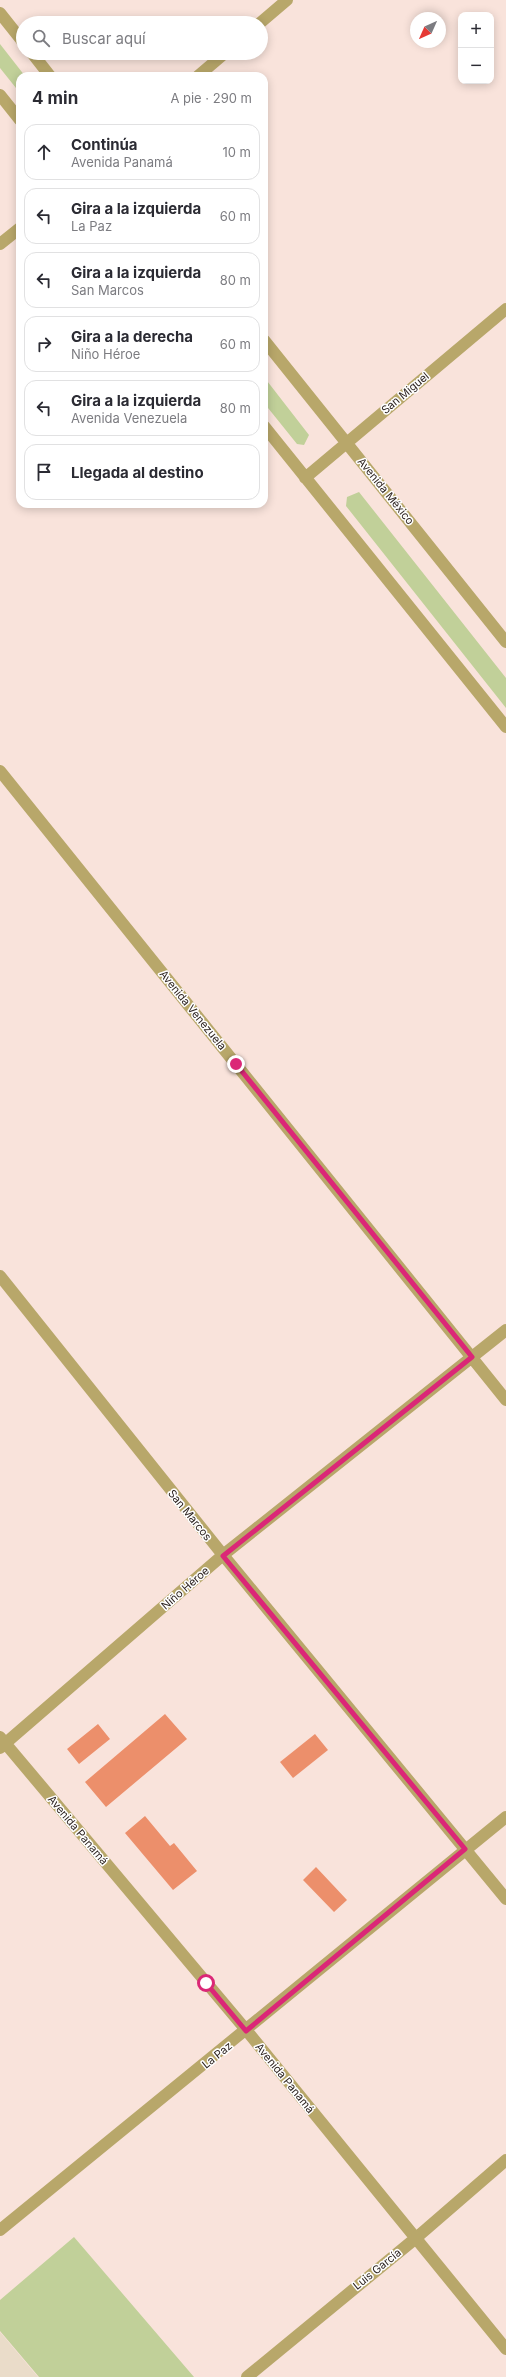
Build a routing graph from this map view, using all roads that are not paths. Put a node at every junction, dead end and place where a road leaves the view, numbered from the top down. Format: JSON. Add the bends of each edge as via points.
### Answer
{"nodes":[{"id":1,"x":287,"y":0,"type":"edge"},
{"id":2,"x":0,"y":13,"type":"edge"},
{"id":3,"x":268,"y":16,"type":"edge"},
{"id":4,"x":16,"y":33,"type":"edge"},
{"id":5,"x":37,"y":60,"type":"edge"},
{"id":6,"x":217,"y":60,"type":"edge"},
{"id":7,"x":47,"y":72,"type":"edge"},
{"id":8,"x":203,"y":72,"type":"edge"},
{"id":9,"x":0,"y":95,"type":"edge"},
{"id":10,"x":16,"y":115,"type":"edge"},
{"id":11,"x":16,"y":231,"type":"edge"},
{"id":12,"x":0,"y":244,"type":"edge"},
{"id":13,"x":506,"y":309,"type":"edge"},
{"id":14,"x":268,"y":345,"type":"edge"},
{"id":15,"x":268,"y":431,"type":"edge"},
{"id":16,"x":346,"y":441,"type":"junction"},
{"id":17,"x":305,"y":478,"type":"junction"},
{"id":18,"x":506,"y":642,"type":"edge"},
{"id":19,"x":506,"y":727,"type":"edge"},
{"id":20,"x":0,"y":771,"type":"edge"},
{"id":21,"x":0,"y":1276,"type":"edge"},
{"id":22,"x":506,"y":1330,"type":"edge"},
{"id":23,"x":472,"y":1357,"type":"junction"},
{"id":24,"x":506,"y":1400,"type":"edge"},
{"id":25,"x":223,"y":1556,"type":"junction"},
{"id":26,"x":2,"y":1743,"type":"edge"},
{"id":27,"x":506,"y":1817,"type":"edge"},
{"id":28,"x":465,"y":1849,"type":"junction"},
{"id":29,"x":506,"y":1900,"type":"edge"},
{"id":30,"x":246,"y":2031,"type":"junction"},
{"id":31,"x":506,"y":2160,"type":"edge"},
{"id":32,"x":0,"y":2230,"type":"edge"},
{"id":33,"x":416,"y":2238,"type":"junction"},
{"id":34,"x":506,"y":2349,"type":"edge"},
{"id":35,"x":247,"y":2377,"type":"edge"}],
"edges":[{"from":1,"to":3,"type":"street"},
{"from":2,"to":4,"type":"street"},
{"from":5,"to":7,"type":"street"},
{"from":6,"to":8,"type":"street"},
{"from":9,"to":10,"type":"street"},
{"from":11,"to":12,"type":"street"},
{"from":13,"to":16,"type":"street","name":"San Miguel"},
{"from":14,"to":16,"type":"street","name":"Avenida México"},
{"from":15,"to":17,"type":"street"},
{"from":16,"to":17,"type":"street","name":"San Miguel"},
{"from":16,"to":18,"type":"street","name":"Avenida México"},
{"from":17,"to":19,"type":"street"},
{"from":20,"to":23,"type":"street","name":"Avenida Venezuela"},
{"from":21,"to":25,"type":"street","name":"San Marcos"},
{"from":22,"to":23,"type":"street","name":"Niño Héroe"},
{"from":23,"to":24,"type":"street","name":"Avenida Venezuela"},
{"from":23,"to":25,"type":"street","name":"Niño Héroe"},
{"from":25,"to":26,"type":"street","name":"Niño Héroe"},
{"from":25,"to":28,"type":"street","name":"San Marcos"},
{"from":26,"to":30,"type":"street","name":"Avenida Panamá"},
{"from":27,"to":28,"type":"street","name":"La Paz"},
{"from":28,"to":29,"type":"street","name":"San Marcos"},
{"from":28,"to":30,"type":"street","name":"La Paz"},
{"from":30,"to":32,"type":"street","name":"La Paz"},
{"from":30,"to":33,"type":"street","name":"Avenida Panamá"},
{"from":31,"to":33,"type":"street","name":"Luis García"},
{"from":33,"to":34,"type":"street","name":"Avenida Panamá"},
{"from":33,"to":35,"type":"street","name":"Luis García"}]}
